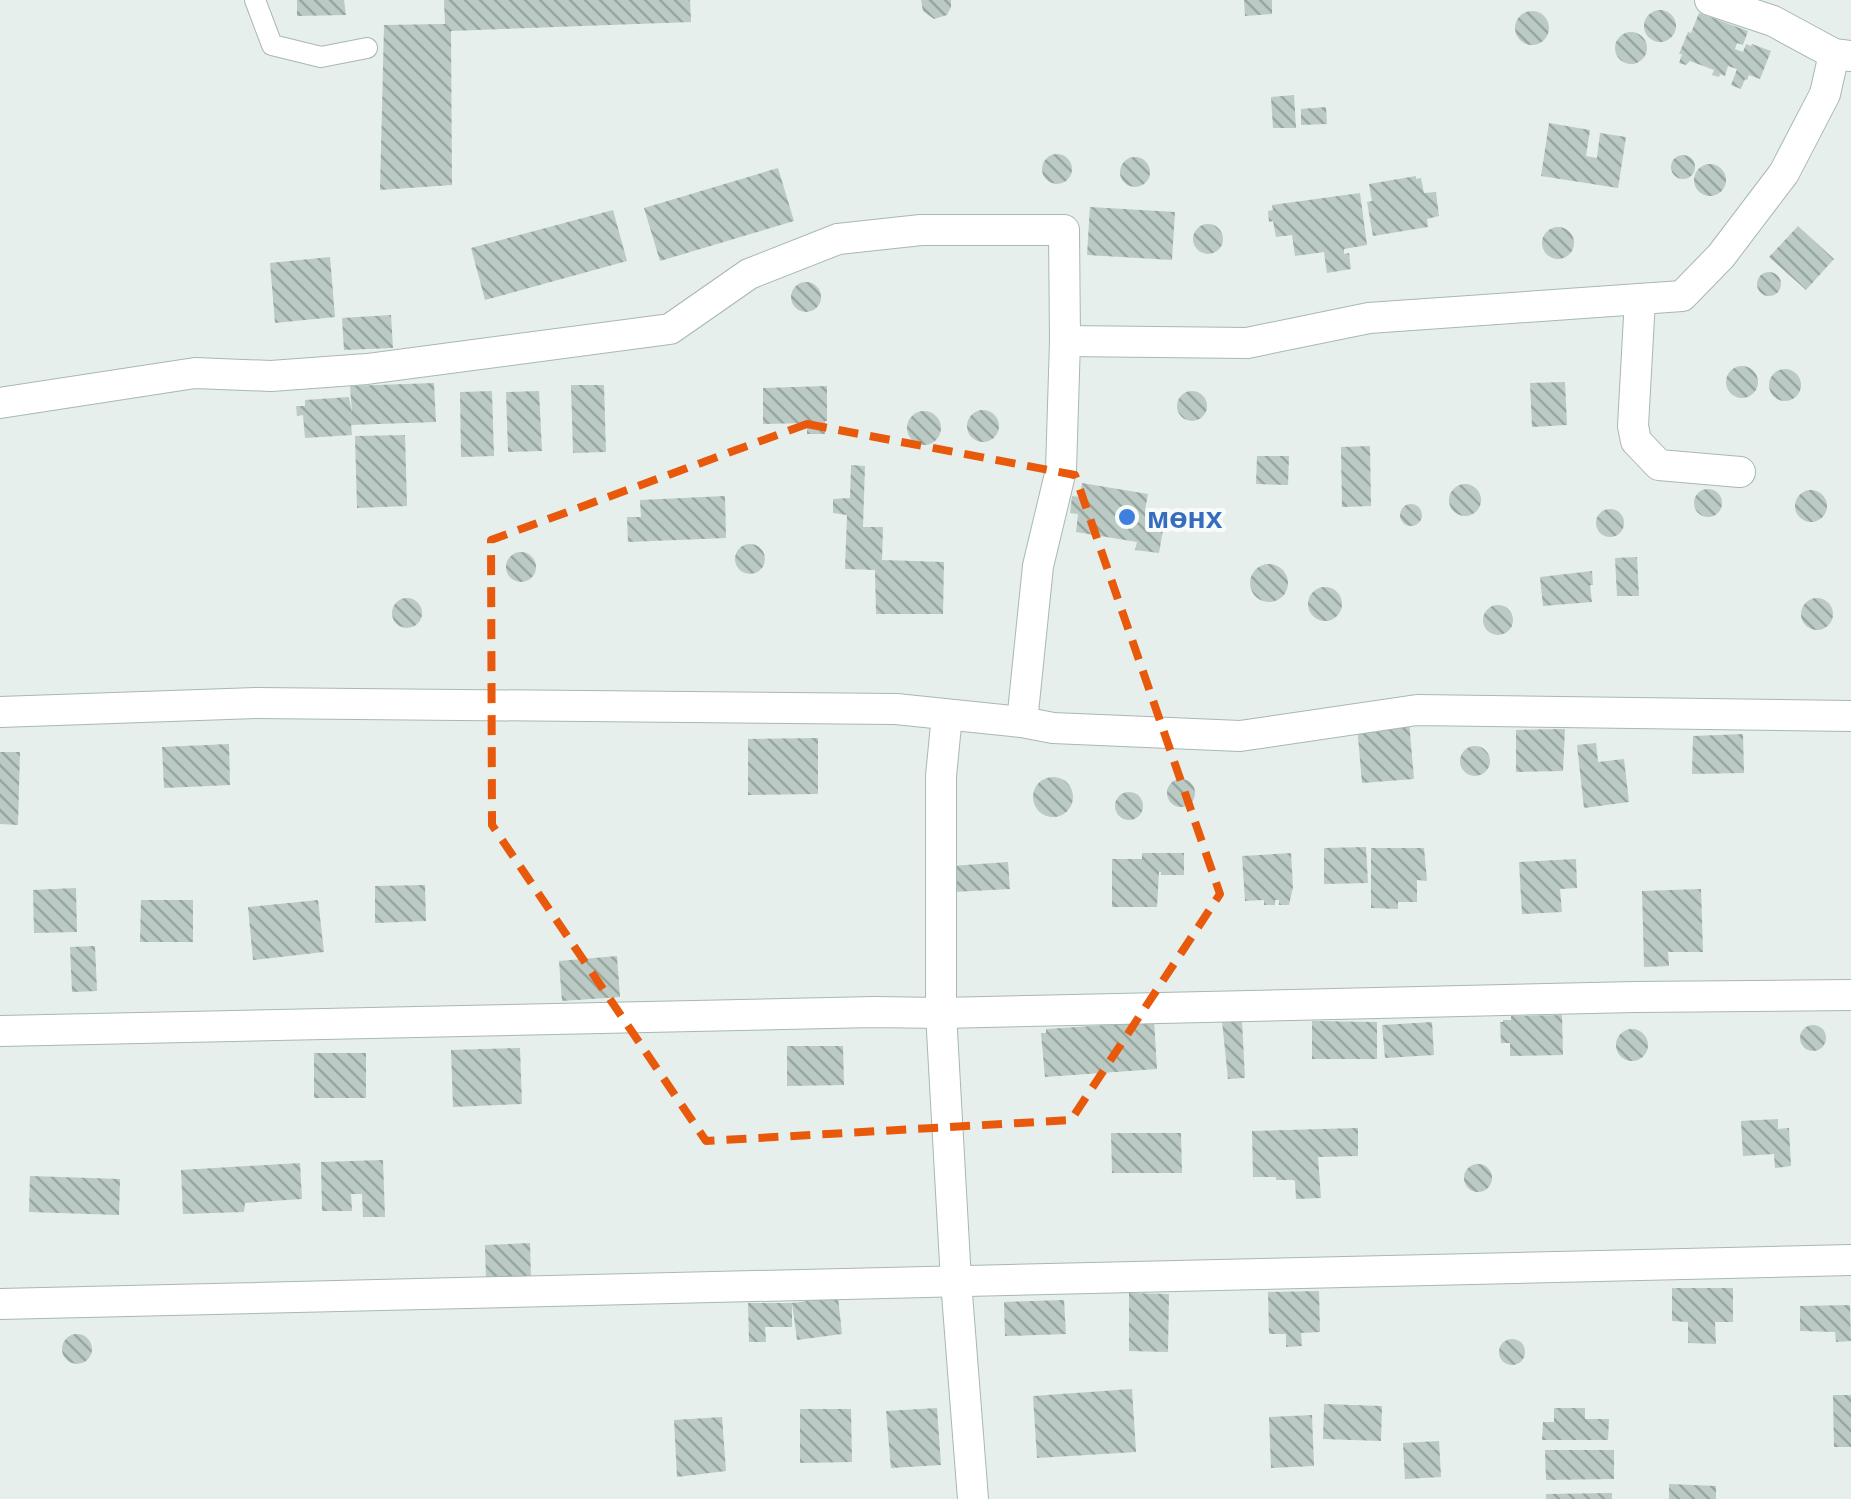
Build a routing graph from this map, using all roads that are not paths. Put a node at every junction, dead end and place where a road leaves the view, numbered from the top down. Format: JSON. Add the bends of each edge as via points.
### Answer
{"nodes":[{"id":1,"x":255,"y":0,"type":"edge"},
{"id":2,"x":1710,"y":0,"type":"edge"},
{"id":3,"x":367,"y":48,"type":"dead end"},
{"id":4,"x":1843,"y":55,"type":"edge"},
{"id":5,"x":1640,"y":299,"type":"junction"},
{"id":6,"x":1065,"y":341,"type":"junction"},
{"id":7,"x":0,"y":403,"type":"edge"},
{"id":8,"x":1740,"y":472,"type":"dead end"},
{"id":9,"x":0,"y":712,"type":"edge"},
{"id":10,"x":948,"y":715,"type":"junction"},
{"id":11,"x":1851,"y":716,"type":"edge"},
{"id":12,"x":1022,"y":722,"type":"junction"},
{"id":13,"x":1851,"y":995,"type":"edge"},
{"id":14,"x":942,"y":1014,"type":"junction"},
{"id":15,"x":0,"y":1031,"type":"edge"},
{"id":16,"x":1851,"y":1260,"type":"edge"},
{"id":17,"x":956,"y":1281,"type":"junction"},
{"id":18,"x":0,"y":1304,"type":"edge"},
{"id":19,"x":973,"y":1499,"type":"edge"}],
"edges":[{"from":1,"to":3,"type":"lane","via":[[272,44],[321,57]]},
{"from":2,"to":4,"type":"street"},
{"from":4,"to":5,"type":"street","via":[[1784,173],[1721,256],[1682,296]]},
{"from":5,"to":6,"type":"street","via":[[1369,318],[1247,343]]},
{"from":5,"to":8,"type":"street","via":[[1636,441],[1658,465]]},
{"from":6,"to":7,"type":"street","via":[[1064,230],[921,230],[838,239],[748,274],[670,329],[367,369],[194,373]]},
{"from":6,"to":12,"type":"street","via":[[1061,470],[1038,566]]},
{"from":9,"to":10,"type":"street","via":[[275,703],[896,709]]},
{"from":10,"to":12,"type":"street"},
{"from":10,"to":14,"type":"street","via":[[940,776]]},
{"from":11,"to":12,"type":"street","via":[[1417,710],[1240,736]]},
{"from":13,"to":14,"type":"street"},
{"from":14,"to":15,"type":"street"},
{"from":14,"to":17,"type":"street"},
{"from":16,"to":17,"type":"street"},
{"from":17,"to":18,"type":"street"},
{"from":17,"to":19,"type":"street"}]}
